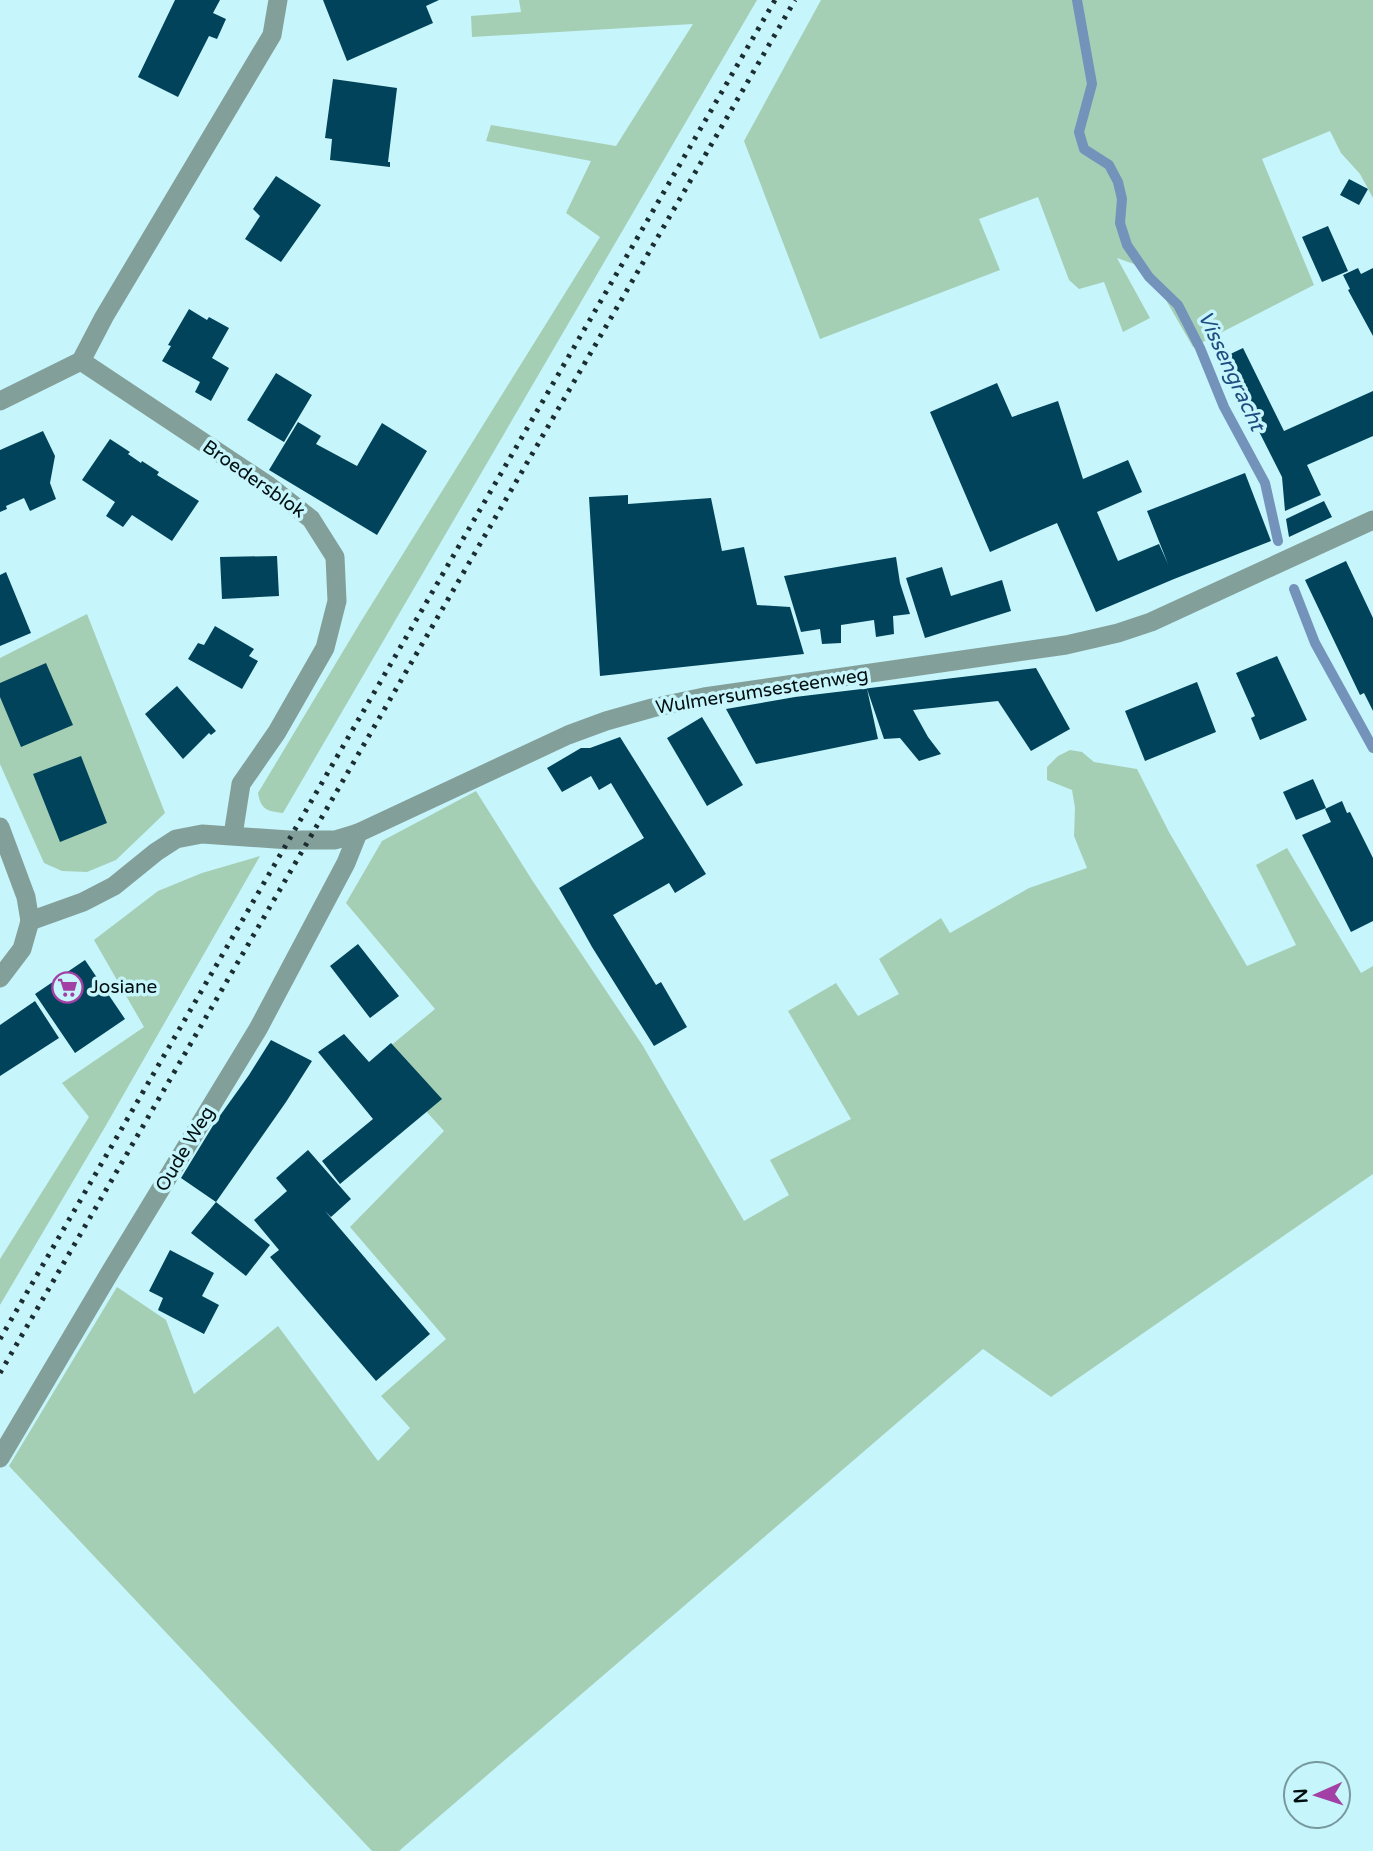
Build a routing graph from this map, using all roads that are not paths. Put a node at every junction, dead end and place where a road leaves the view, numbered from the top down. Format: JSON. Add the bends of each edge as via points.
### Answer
{"nodes":[{"id":1,"x":278,"y":0,"type":"edge"},
{"id":2,"x":81,"y":361,"type":"junction"},
{"id":3,"x":0,"y":401,"type":"edge"},
{"id":4,"x":1373,"y":520,"type":"edge"},
{"id":5,"x":0,"y":827,"type":"edge"},
{"id":6,"x":358,"y":833,"type":"junction"},
{"id":7,"x":233,"y":835,"type":"junction"},
{"id":8,"x":30,"y":920,"type":"junction"},
{"id":9,"x":0,"y":978,"type":"edge"},
{"id":10,"x":0,"y":1458,"type":"edge"}],
"edges":[{"from":1,"to":2,"type":"street","via":[[272,35]]},
{"from":2,"to":3,"type":"street"},
{"from":2,"to":7,"type":"street","name":"Broedersblok","via":[[269,486],[311,519],[335,557],[337,601],[325,648],[241,784]]},
{"from":4,"to":6,"type":"street","name":"Wulmersumsesteenweg","via":[[1118,633],[1066,645],[704,697],[606,721]]},
{"from":5,"to":8,"type":"street"},
{"from":6,"to":7,"type":"street","name":"Wulmersumsesteenweg","via":[[335,840]]},
{"from":6,"to":10,"type":"street","name":"Oude Weg","via":[[258,1029]]},
{"from":7,"to":8,"type":"street","name":"Wulmersumsesteenweg","via":[[176,839],[114,886]]},
{"from":8,"to":9,"type":"street","via":[[22,949]]}]}
